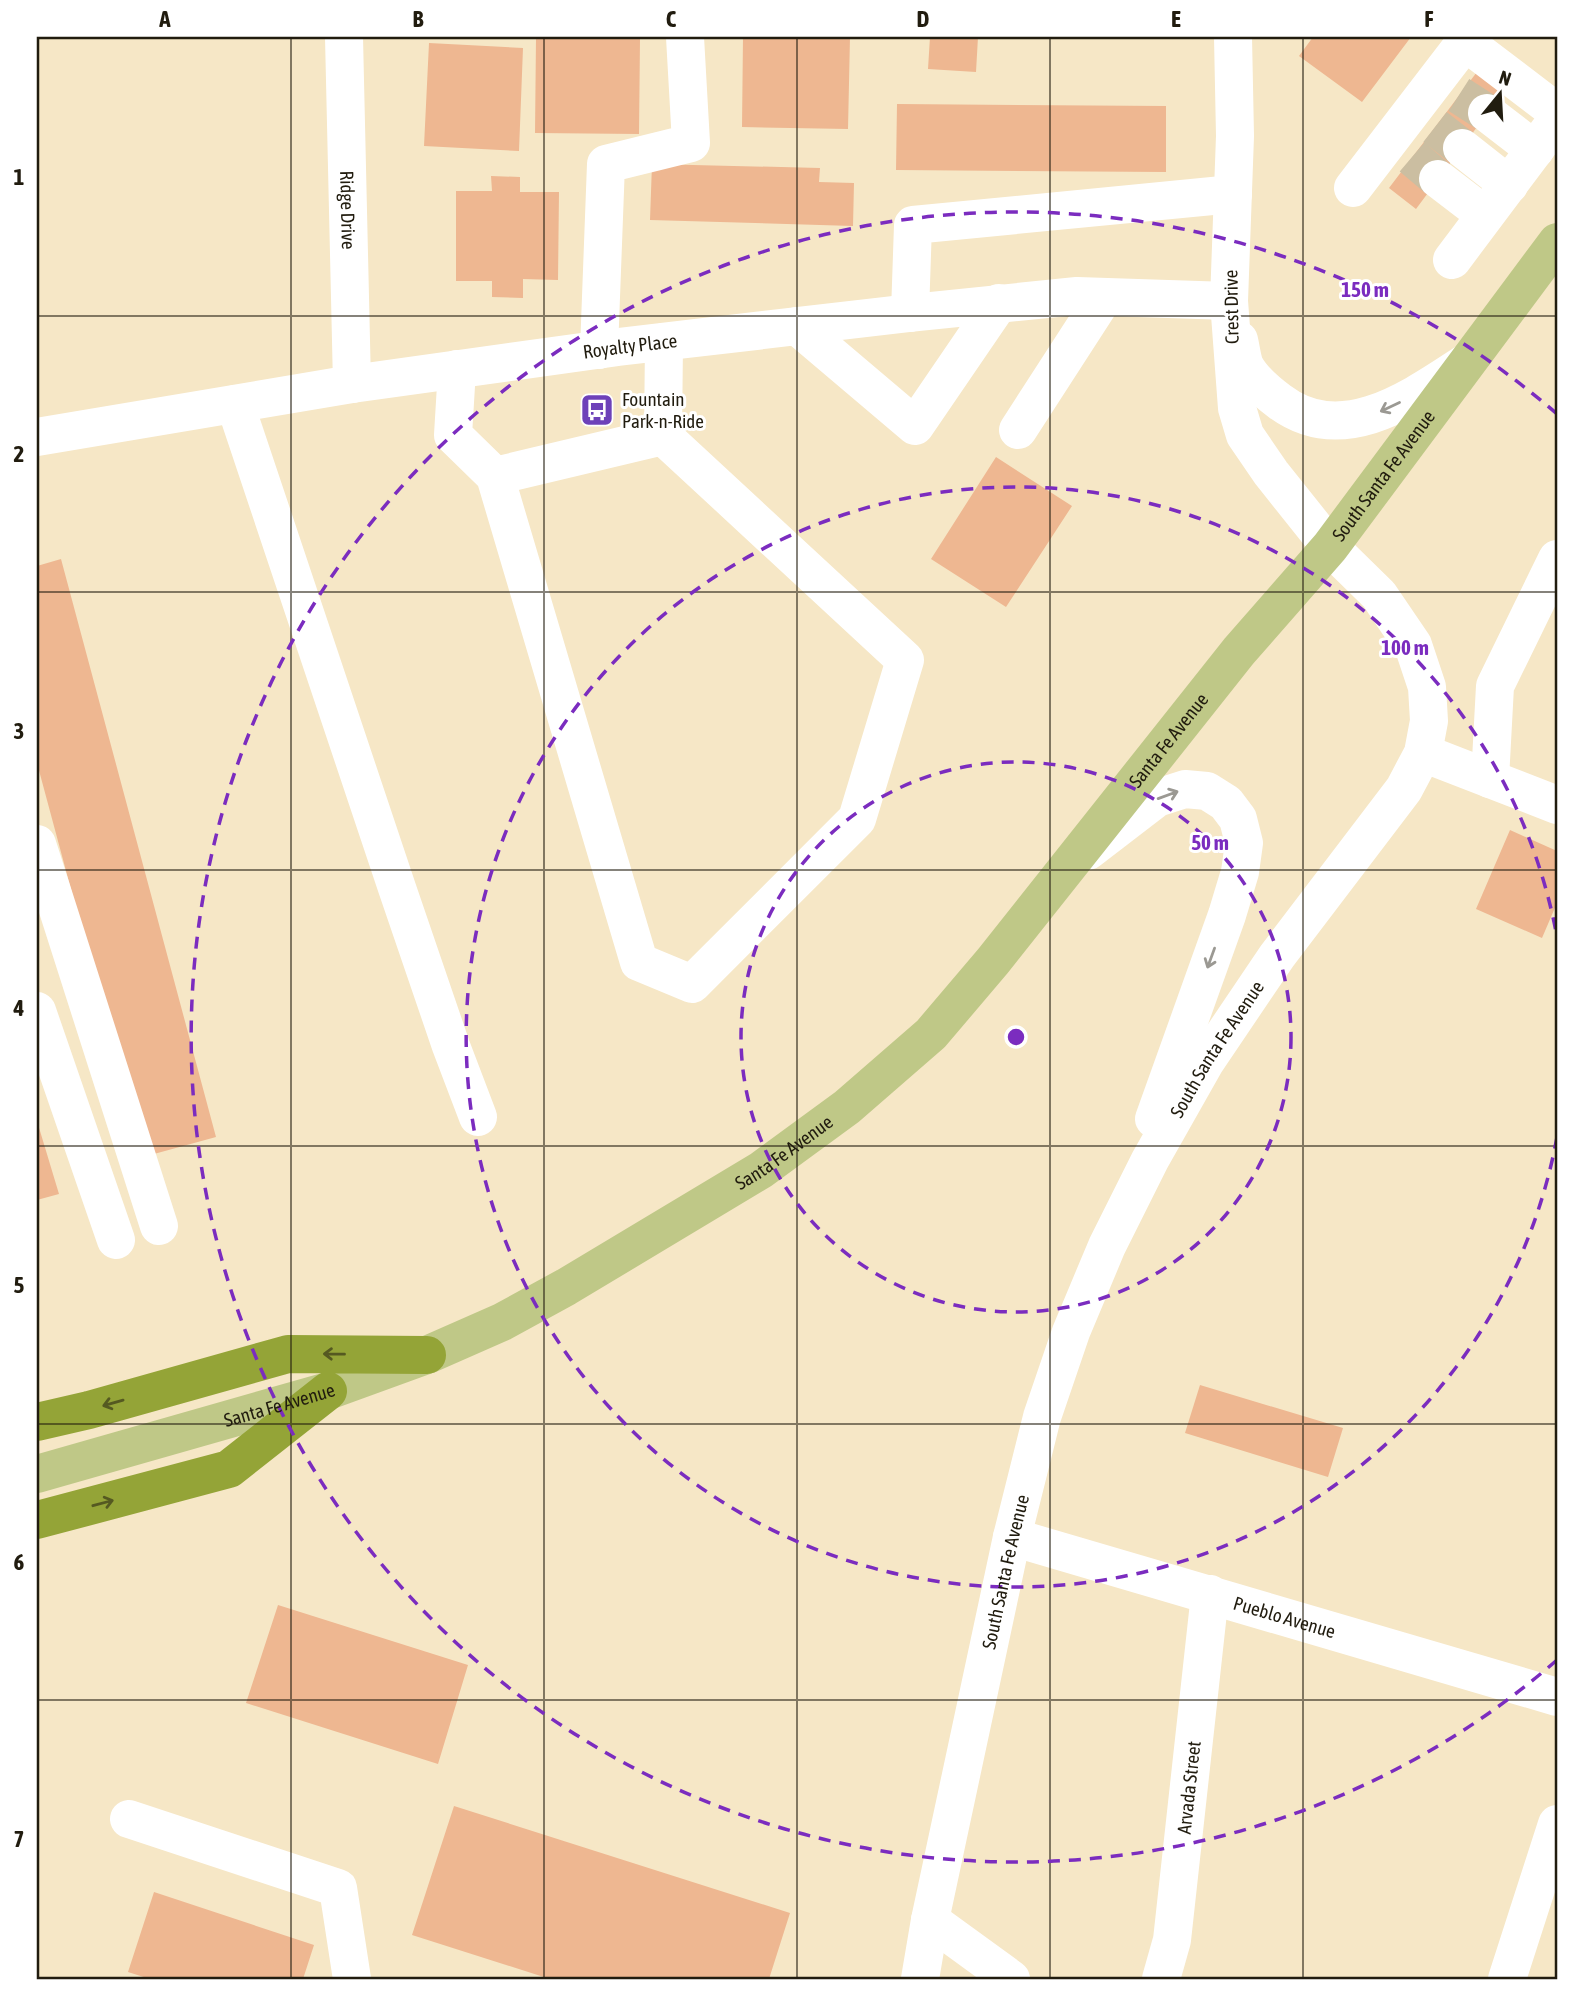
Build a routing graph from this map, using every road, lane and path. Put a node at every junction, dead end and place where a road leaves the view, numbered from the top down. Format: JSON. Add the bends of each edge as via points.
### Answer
{"nodes":[{"id":1,"x":345,"y":37,"type":"edge"},
{"id":2,"x":685,"y":37,"type":"edge"},
{"id":3,"x":1233,"y":37,"type":"edge"},
{"id":4,"x":1461,"y":95,"type":"junction"},
{"id":5,"x":1557,"y":112,"type":"edge"},
{"id":6,"x":1557,"y":120,"type":"edge"},
{"id":7,"x":1437,"y":128,"type":"junction"},
{"id":8,"x":1535,"y":150,"type":"junction"},
{"id":9,"x":1413,"y":159,"type":"junction"},
{"id":10,"x":1509,"y":185,"type":"junction"},
{"id":11,"x":1353,"y":188,"type":"dead end"},
{"id":12,"x":1233,"y":194,"type":"junction"},
{"id":13,"x":1485,"y":215,"type":"junction"},
{"id":14,"x":1557,"y":242,"type":"edge"},
{"id":15,"x":1452,"y":260,"type":"dead end"},
{"id":16,"x":1104,"y":297,"type":"junction"},
{"id":17,"x":1229,"y":301,"type":"junction"},
{"id":18,"x":999,"y":303,"type":"junction"},
{"id":19,"x":911,"y":313,"type":"junction"},
{"id":20,"x":797,"y":326,"type":"junction"},
{"id":21,"x":664,"y":342,"type":"junction"},
{"id":22,"x":599,"y":350,"type":"junction"},
{"id":23,"x":1470,"y":360,"type":"junction"},
{"id":24,"x":457,"y":369,"type":"junction"},
{"id":25,"x":352,"y":384,"type":"junction"},
{"id":26,"x":235,"y":404,"type":"junction"},
{"id":27,"x":1018,"y":430,"type":"dead end"},
{"id":28,"x":663,"y":436,"type":"junction"},
{"id":29,"x":37,"y":437,"type":"edge"},
{"id":30,"x":495,"y":476,"type":"junction"},
{"id":31,"x":1330,"y":547,"type":"junction"},
{"id":32,"x":1557,"y":559,"type":"edge"},
{"id":33,"x":1423,"y":753,"type":"junction"},
{"id":34,"x":1490,"y":779,"type":"junction"},
{"id":35,"x":1557,"y":805,"type":"edge"},
{"id":36,"x":37,"y":844,"type":"edge"},
{"id":37,"x":1073,"y":863,"type":"junction"},
{"id":38,"x":37,"y":1010,"type":"edge"},
{"id":39,"x":478,"y":1117,"type":"dead end"},
{"id":40,"x":1119,"y":1222,"type":"junction"},
{"id":41,"x":159,"y":1226,"type":"dead end"},
{"id":42,"x":116,"y":1240,"type":"dead end"},
{"id":43,"x":427,"y":1355,"type":"junction"},
{"id":44,"x":328,"y":1391,"type":"junction"},
{"id":45,"x":37,"y":1422,"type":"edge"},
{"id":46,"x":37,"y":1474,"type":"edge"},
{"id":47,"x":37,"y":1520,"type":"edge"},
{"id":48,"x":1012,"y":1537,"type":"junction"},
{"id":49,"x":1210,"y":1594,"type":"junction"},
{"id":50,"x":1557,"y":1697,"type":"edge"},
{"id":51,"x":129,"y":1819,"type":"dead end"},
{"id":52,"x":1557,"y":1824,"type":"edge"},
{"id":53,"x":930,"y":1920,"type":"junction"},
{"id":54,"x":352,"y":1979,"type":"edge"},
{"id":55,"x":920,"y":1979,"type":"edge"},
{"id":56,"x":1010,"y":1979,"type":"edge"},
{"id":57,"x":1161,"y":1979,"type":"edge"},
{"id":58,"x":1507,"y":1979,"type":"edge"}],
"edges":[{"from":1,"to":25,"type":"street","name":"Ridge Drive"},
{"from":2,"to":22,"type":"street","via":[[691,143],[606,164]]},
{"from":3,"to":12,"type":"street","name":"Crest Drive"},
{"from":4,"to":5,"type":"street","via":[[1465,42]]},
{"from":4,"to":7,"type":"street"},
{"from":4,"to":8,"type":"street"},
{"from":6,"to":8,"type":"street"},
{"from":7,"to":9,"type":"street"},
{"from":7,"to":10,"type":"street"},
{"from":8,"to":10,"type":"street"},
{"from":9,"to":11,"type":"street"},
{"from":9,"to":13,"type":"street"},
{"from":10,"to":13,"type":"street"},
{"from":12,"to":17,"type":"street","name":"Crest Drive"},
{"from":12,"to":19,"type":"street","via":[[913,225]]},
{"from":13,"to":15,"type":"street"},
{"from":14,"to":23,"type":"main road","name":"South Santa Fe Avenue"},
{"from":16,"to":17,"type":"street","name":"Royalty Place"},
{"from":16,"to":18,"type":"street","name":"Royalty Place"},
{"from":16,"to":27,"type":"street"},
{"from":23,"to":17,"type":"street","one_way":true,"via":[[1418,394],[1377,413],[1346,421],[1317,420],[1292,411],[1266,392],[1245,367]]},
{"from":17,"to":31,"type":"street","name":"Crest Drive","via":[[1237,408],[1245,435]]},
{"from":18,"to":19,"type":"street","name":"Royalty Place"},
{"from":18,"to":20,"type":"street","via":[[915,426]]},
{"from":19,"to":20,"type":"street","name":"Royalty Place"},
{"from":20,"to":21,"type":"street","name":"Royalty Place"},
{"from":21,"to":22,"type":"street","name":"Royalty Place"},
{"from":21,"to":28,"type":"street"},
{"from":22,"to":24,"type":"street","name":"Royalty Place"},
{"from":23,"to":31,"type":"main road","name":"South Santa Fe Avenue"},
{"from":24,"to":25,"type":"street","name":"Royalty Place"},
{"from":24,"to":30,"type":"street","via":[[453,435]]},
{"from":25,"to":26,"type":"street","name":"Royalty Place"},
{"from":26,"to":29,"type":"street","name":"Royalty Place"},
{"from":26,"to":39,"type":"street"},
{"from":28,"to":30,"type":"street"},
{"from":28,"to":30,"type":"street","via":[[905,660],[857,820],[692,984],[639,962]]},
{"from":31,"to":33,"type":"street","name":"South Santa Fe Avenue","via":[[1380,595],[1413,645],[1427,687],[1429,721]]},
{"from":31,"to":37,"type":"main road","name":"Santa Fe Avenue","via":[[1239,651]]},
{"from":32,"to":34,"type":"street","via":[[1495,686]]},
{"from":33,"to":34,"type":"street"},
{"from":33,"to":40,"type":"street","name":"South Santa Fe Avenue","via":[[1404,789],[1277,957],[1206,1061]]},
{"from":34,"to":35,"type":"street"},
{"from":36,"to":41,"type":"street"},
{"from":37,"to":40,"type":"street","one_way":true,"via":[[1157,798],[1185,789],[1207,791],[1226,803],[1238,819],[1244,843],[1227,915]]},
{"from":37,"to":43,"type":"main road","name":"Santa Fe Avenue","via":[[931,1034],[847,1107],[761,1170],[566,1287]]},
{"from":38,"to":42,"type":"street"},
{"from":40,"to":48,"type":"street","name":"South Santa Fe Avenue","via":[[1071,1332],[1042,1417]]},
{"from":43,"to":44,"type":"main road","name":"Santa Fe Avenue"},
{"from":43,"to":45,"type":"highway","one_way":true,"via":[[288,1354]]},
{"from":44,"to":46,"type":"main road","name":"Santa Fe Avenue"},
{"from":47,"to":44,"type":"highway","one_way":true,"via":[[229,1469]]},
{"from":48,"to":49,"type":"street","name":"Pueblo Avenue"},
{"from":48,"to":53,"type":"street","name":"South Santa Fe Avenue"},
{"from":49,"to":50,"type":"street","name":"Pueblo Avenue"},
{"from":49,"to":57,"type":"street","name":"Arvada Street","via":[[1172,1940]]},
{"from":51,"to":54,"type":"street","via":[[338,1888]]},
{"from":52,"to":58,"type":"street"},
{"from":53,"to":55,"type":"street","name":"South Santa Fe Avenue"},
{"from":53,"to":56,"type":"street"}]}
